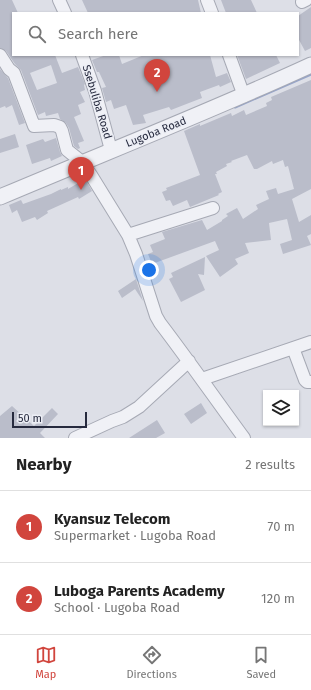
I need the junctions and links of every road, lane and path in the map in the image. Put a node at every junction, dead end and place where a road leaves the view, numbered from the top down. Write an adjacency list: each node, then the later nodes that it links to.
1 (59, 0): 3 (street)
2 (207, 0): 4 (street)
3 (64, 12)
4 (212, 12)
5 (0, 55): 11 (street)
6 (82, 56): 10 (street, Ssebuliba Road)
7 (228, 56): 9 (street)
8 (311, 65): 9 (street, Lugoba Road)
9 (244, 96): 10 (street, Lugoba Road)
10 (111, 150): 11 (street, Lugoba Road)
11 (82, 162): 12 (street, Lugoba Road); 14 (street)
12 (0, 197)
13 (213, 208): 14 (street)
14 (128, 235): 17 (street)
15 (311, 342): 16 (street)
16 (293, 348): 18 (street); 19 (street)
17 (189, 360): 18 (street); 20 (street)
18 (202, 379): 21 (street)
19 (311, 382)
20 (75, 438)
21 (244, 438)

